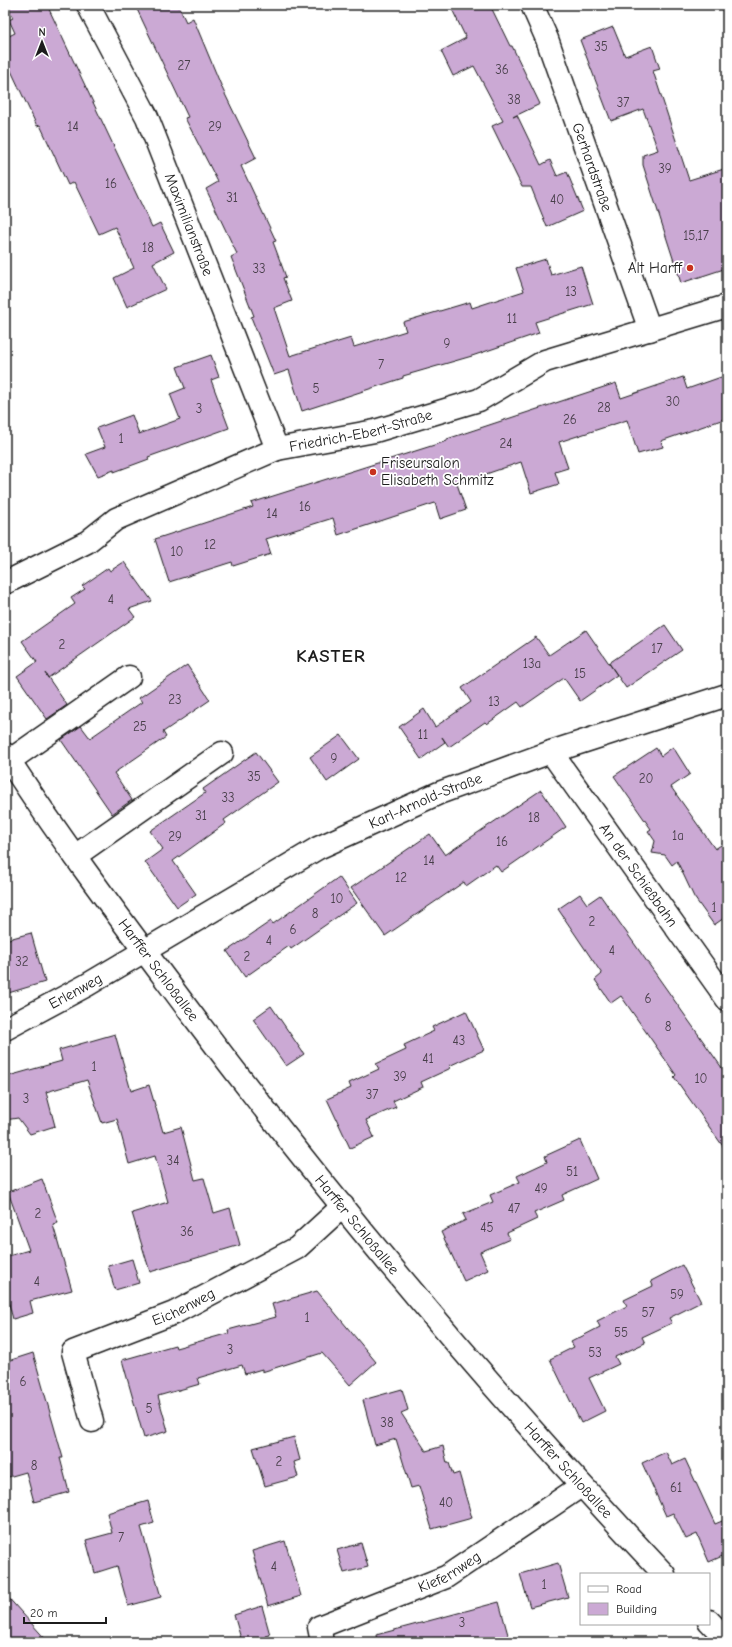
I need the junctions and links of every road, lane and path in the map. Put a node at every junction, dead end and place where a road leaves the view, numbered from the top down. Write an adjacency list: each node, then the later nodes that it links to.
1 (88, 5): 5 (street, Maximilianstraße)
2 (532, 5): 4 (street, Gerhardstraße)
3 (727, 306): 4 (street, Friedrich-Ebert-Straße)
4 (650, 330): 5 (street, Friedrich-Ebert-Straße)
5 (277, 449): 6 (street, Friedrich-Ebert-Straße)
6 (5, 583)
7 (129, 677): 11 (street, Harffer Schloßallee)
8 (727, 695): 9 (street, Karl-Arnold-Straße)
9 (551, 752): 13 (street, Karl-Arnold-Straße); 14 (street, An der Schießbahn)
10 (222, 754): 12 (street)
11 (7, 758): 12 (street, Harffer Schloßallee)
12 (75, 856): 13 (street, Harffer Schloßallee)
13 (144, 950): 15 (street, Erlenweg); 16 (street, Harffer Schloßallee)
14 (727, 999)
15 (5, 1029)
16 (343, 1206): 17 (street, Eichenweg); 18 (street, Harffer Schloßallee)
17 (92, 1421)
18 (582, 1486): 19 (street, Harffer Schloßallee); 22 (street, Kiefernweg)
19 (663, 1573)
20 (710, 1622): 21 (street)
21 (727, 1640)
22 (322, 1642)

